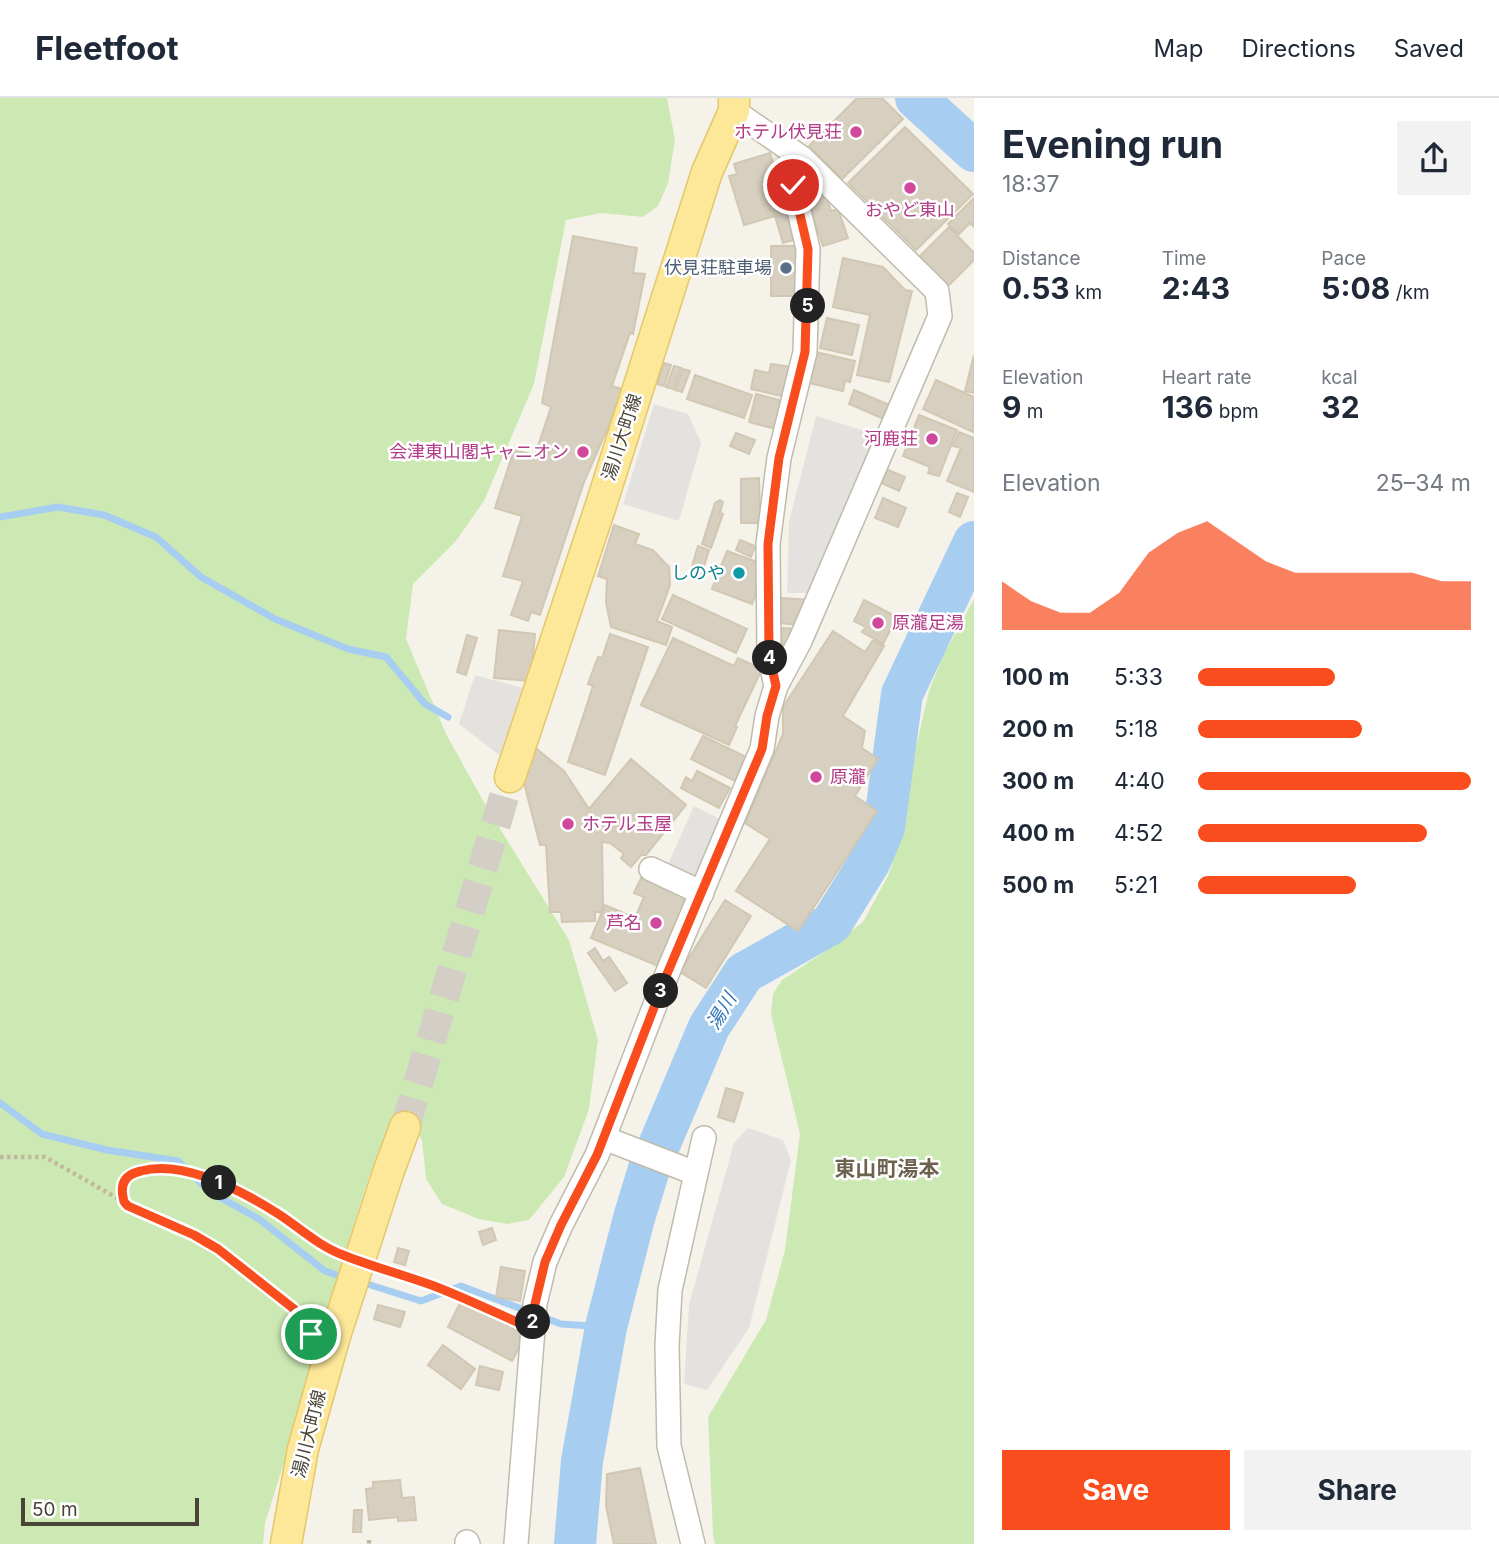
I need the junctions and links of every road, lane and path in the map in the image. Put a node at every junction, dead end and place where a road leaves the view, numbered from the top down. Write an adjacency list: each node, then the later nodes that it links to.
1 (734, 104): 2 (street); 4 (main road, 湯川大町線)
2 (802, 158): 3 (street); 3 (street)
3 (776, 686): 6 (street)
4 (510, 777)
5 (651, 869): 6 (street)
6 (702, 893): 9 (street)
7 (405, 1127): 16 (main road, 湯川大町線, bridge)
8 (704, 1138): 11 (street)
9 (614, 1142): 11 (street); 15 (street)
10 (0, 1157): 12 (path)
11 (695, 1173): 19 (street)
12 (124, 1202): 13 (path); 16 (path)
13 (342, 1255)
14 (376, 1265): 15 (path)
15 (533, 1329): 18 (street)
16 (331, 1348): 17 (main road, 湯川大町線)
17 (286, 1544)
18 (516, 1544)
19 (693, 1544)

